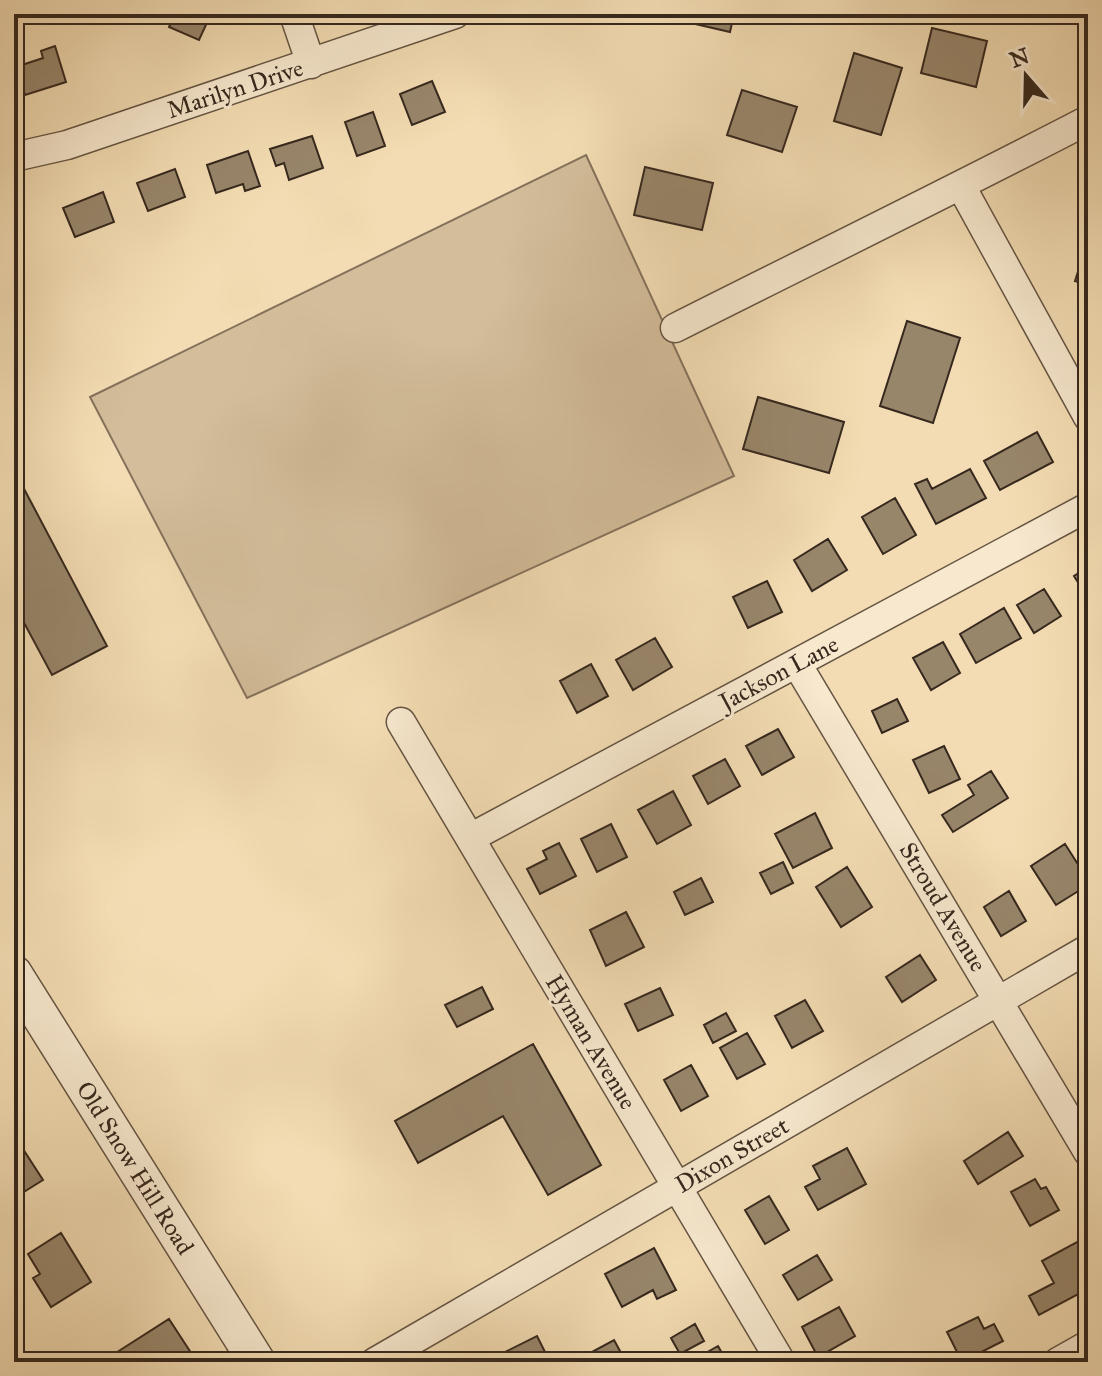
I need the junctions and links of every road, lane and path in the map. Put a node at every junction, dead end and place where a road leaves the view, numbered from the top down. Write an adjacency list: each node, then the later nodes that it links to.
1 (294, 14): 3 (street)
2 (455, 14): 3 (street, Marilyn Drive)
3 (311, 64): 5 (street, Marilyn Drive)
4 (1088, 120): 6 (street)
5 (14, 157)
6 (961, 186): 7 (street); 8 (street)
7 (675, 328)
8 (1088, 417)
9 (1088, 507): 10 (street, Jackson Lane)
10 (797, 664): 12 (street, Jackson Lane); 15 (street, Stroud Avenue)
11 (401, 722): 12 (street, Hyman Avenue)
12 (470, 838): 17 (street, Hyman Avenue)
13 (1088, 949): 15 (street, Dixon Street)
14 (14, 974): 19 (street, Old Snow Hill Road)
15 (999, 1001): 16 (street, Stroud Avenue); 17 (street, Dixon Street)
16 (1088, 1152)
17 (677, 1187): 20 (street, Dixon Street); 21 (street, Hyman Avenue)
18 (1088, 1345): 22 (street)
19 (257, 1362)
20 (375, 1362)
21 (781, 1362)
22 (1058, 1362)

